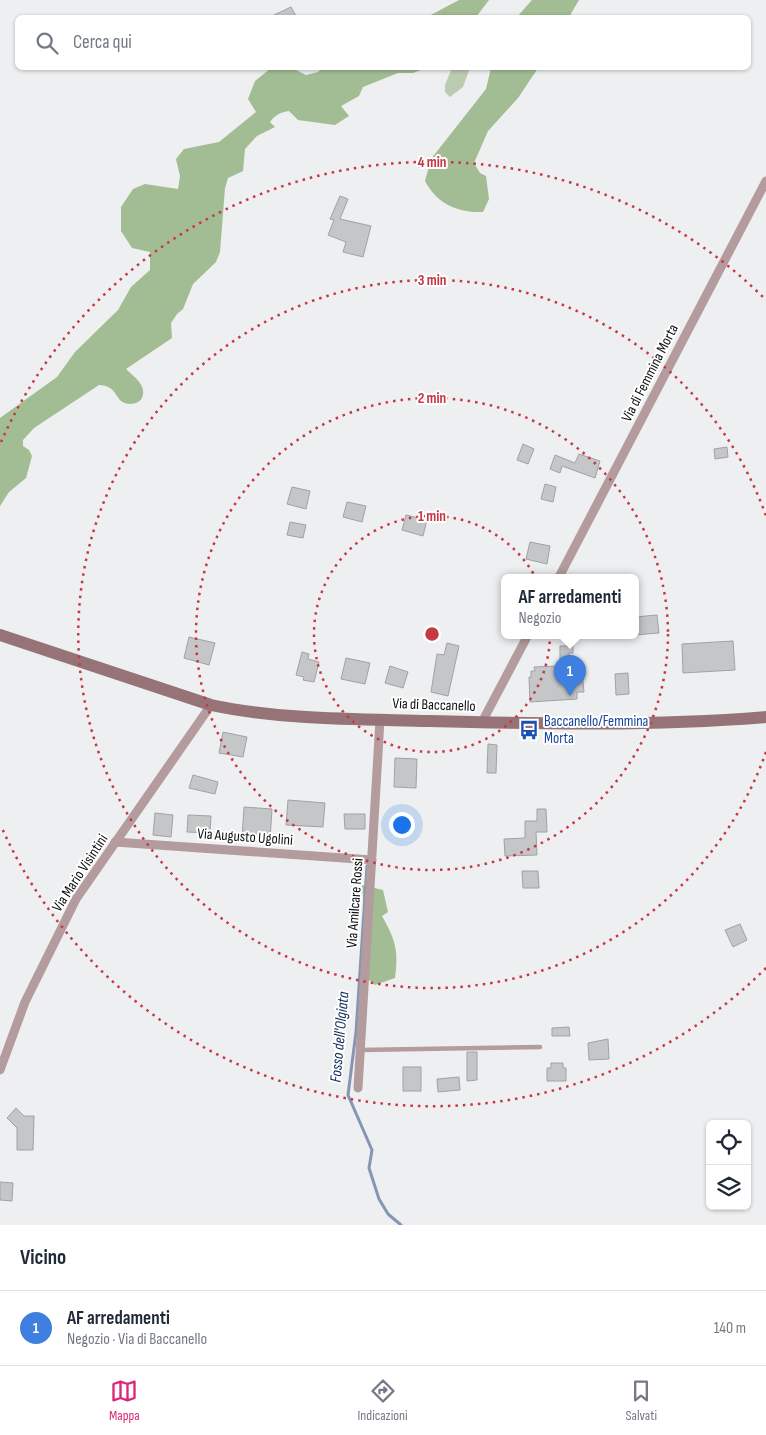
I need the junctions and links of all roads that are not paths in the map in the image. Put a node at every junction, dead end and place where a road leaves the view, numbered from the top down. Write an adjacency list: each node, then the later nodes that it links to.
1 (766, 181): 2 (street, Via di Femmina Morta)
2 (561, 574)
3 (0, 626): 6 (street, Via di Baccanello)
4 (0, 635): 6 (street, Via di Baccanello)
5 (526, 639): 10 (street)
6 (108, 672): 7 (street, Via di Baccanello)
7 (211, 705): 9 (street, Via di Baccanello); 11 (street, Via Mario Visintini)
8 (766, 717): 10 (street, Via di Baccanello)
9 (380, 720): 10 (street, Via di Baccanello); 12 (street, Via Amilcare Rossi)
10 (482, 722)
11 (116, 842): 12 (street, Via Augusto Ugolini); 15 (street, Via Mario Visintini)
12 (372, 860): 14 (street, Via Amilcare Rossi)
13 (540, 1047): 14 (lane)
14 (360, 1050): 16 (street, Via Amilcare Rossi)
15 (0, 1070)
16 (358, 1088)

